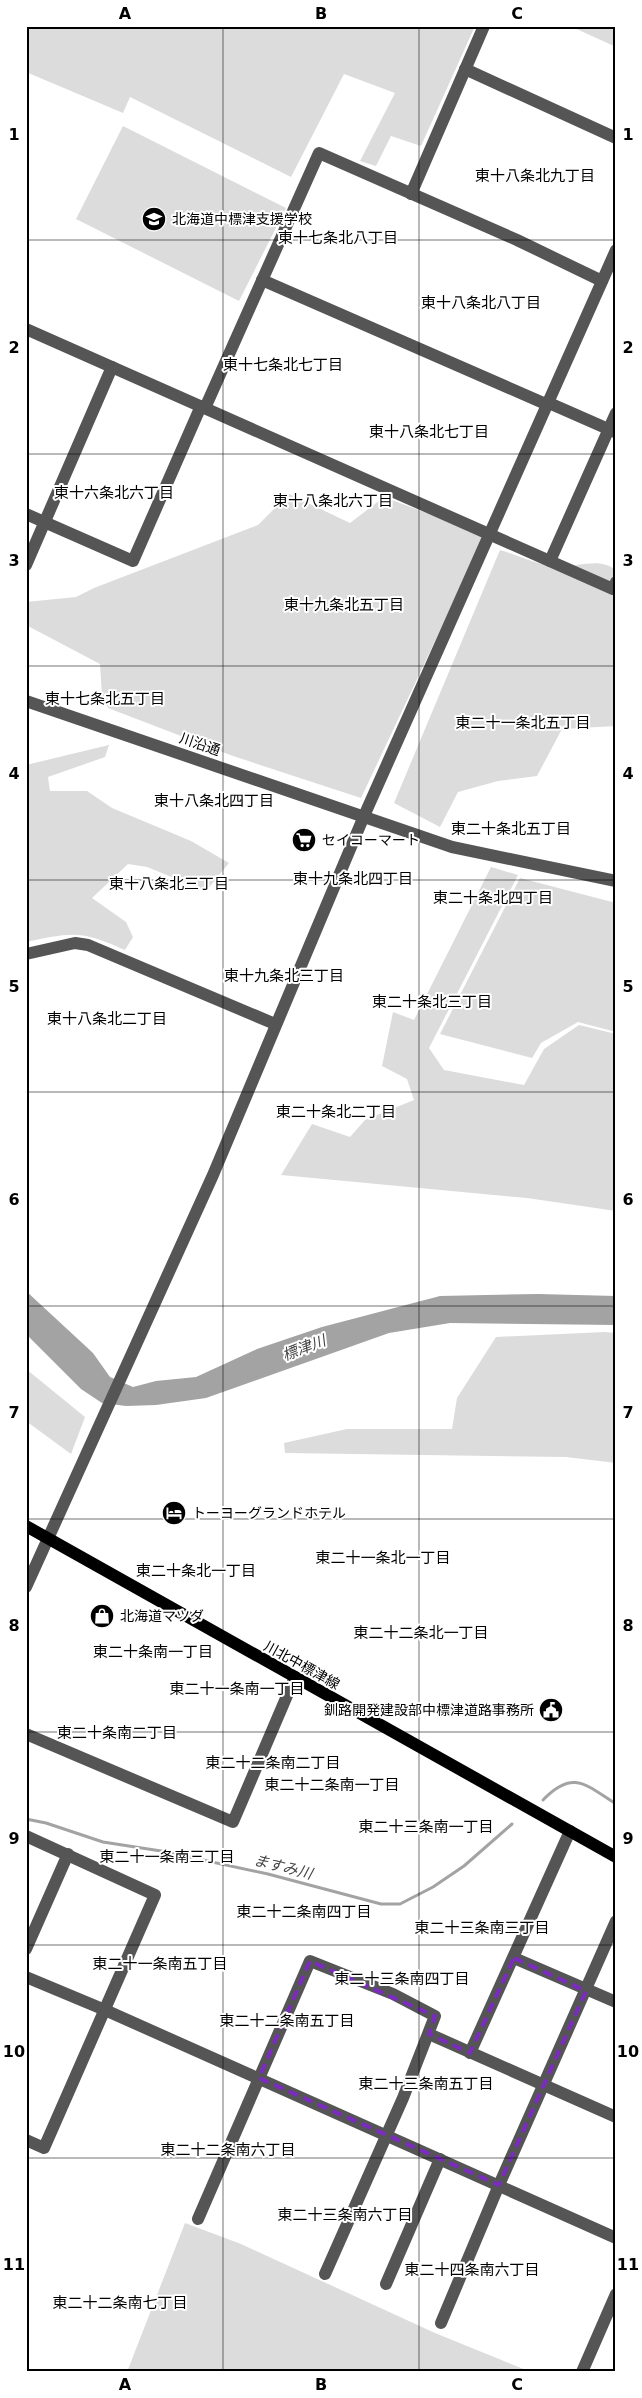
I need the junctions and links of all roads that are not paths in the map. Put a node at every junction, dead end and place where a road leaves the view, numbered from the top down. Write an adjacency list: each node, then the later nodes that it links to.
1 (484, 26): 2 (street)
2 (465, 69): 3 (street); 4 (street)
3 (616, 138)
4 (412, 194): 6 (street); 7 (street)
5 (616, 250): 7 (street)
6 (262, 280): 10 (street); 11 (street)
7 (602, 281): 10 (street)
8 (26, 329): 9 (street)
9 (112, 367): 11 (street); 15 (street)
10 (548, 404): 13 (street); 16 (street)
11 (203, 407): 15 (street); 16 (street)
12 (616, 413): 13 (street)
13 (612, 431): 17 (street)
14 (26, 514): 15 (street)
15 (45, 522): 18 (street)
16 (491, 534): 17 (street); 21 (street)
17 (550, 561): 19 (street)
18 (26, 565)
19 (616, 582)
20 (26, 701): 21 (street, 川沿通)
21 (364, 816): 22 (street, 川沿通); 24 (street)
22 (616, 881)
23 (26, 954): 24 (street)
24 (275, 1024): 26 (street)
25 (26, 1526): 26 (main road, 川北中標津線)
26 (48, 1539): 27 (street); 28 (main road, 川北中標津線)
27 (26, 1587)
28 (295, 1677): 29 (street); 30 (main road, 川北中標津線)
29 (26, 1734)
30 (570, 1831): 33 (main road, 川北中標津線); 36 (street)
31 (26, 1836): 32 (street)
32 (68, 1854): 35 (street); 40 (street)
33 (616, 1857)
34 (616, 1921): 38 (street)
35 (26, 1948)
36 (514, 1958): 38 (street); 42 (street)
37 (26, 1977): 40 (street)
38 (586, 1991): 39 (street); 44 (street)
39 (616, 2002)
40 (105, 2010): 43 (street); 47 (street)
41 (429, 2034): 42 (street); 43 (street); 46 (street)
42 (470, 2053): 44 (street)
43 (259, 2078): 46 (street); 50 (street)
44 (544, 2085): 45 (street); 49 (street)
45 (616, 2117)
46 (385, 2135): 48 (street); 52 (street)
47 (26, 2140)
48 (440, 2159): 49 (street); 53 (street)
49 (499, 2185): 51 (street); 55 (street)
50 (198, 2219)
51 (616, 2238)
52 (325, 2274)
53 (386, 2284)
54 (615, 2297): 56 (street)
55 (442, 2323)
56 (582, 2372)

